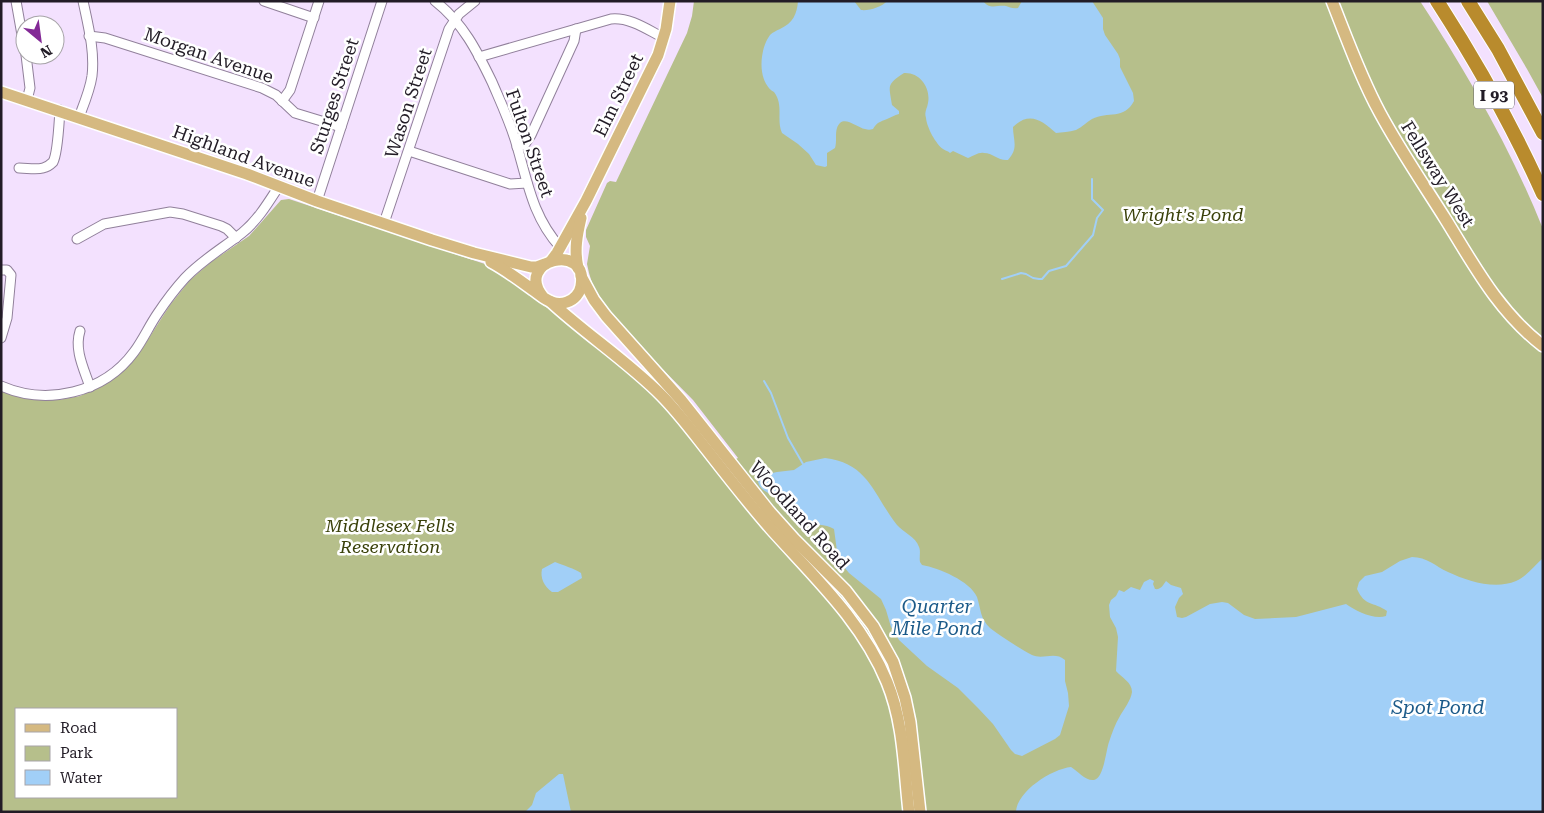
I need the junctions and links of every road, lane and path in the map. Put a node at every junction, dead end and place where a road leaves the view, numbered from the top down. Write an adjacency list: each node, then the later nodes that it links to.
1 (16, 1): 12 (street)
2 (83, 1): 16 (street)
3 (264, 1): 13 (street)
4 (319, 1): 13 (street)
5 (382, 1): 27 (street, Sturges Street)
6 (435, 1): 14 (street, Fulton Street)
7 (475, 1): 14 (street, Wason Street)
8 (670, 1): 18 (main road, Elm Street)
9 (1332, 1): 49 (main road, Fellsway West)
10 (1438, 1): 34 (highway, I 93)
11 (1468, 1): 28 (highway, I 93)
12 (18, 15)
13 (314, 18): 24 (street)
14 (455, 19): 20 (street, Fulton Street); 30 (street, Wason Street)
15 (576, 29): 17 (street); 18 (street); 19 (street)
16 (90, 36): 24 (street, Morgan Avenue); 26 (street)
17 (551, 36): 19 (street); 20 (street)
18 (664, 38): 36 (main road, Elm Street)
19 (569, 54): 29 (street)
20 (479, 56): 29 (street, Fulton Street)
21 (27, 65): 23 (street)
22 (1, 92): 23 (main road, Highland Avenue)
23 (27, 100): 25 (main road, Highland Avenue)
24 (282, 101): 27 (street, Morgan Avenue)
25 (60, 110): 26 (main road, Highland Avenue); 31 (street)
26 (79, 117): 33 (main road, Highland Avenue)
27 (341, 127): 35 (street, Sturges Street)
28 (1543, 133)
29 (517, 146): 32 (street, Fulton Street)
30 (409, 150): 32 (street); 37 (street, Wason Street)
31 (19, 168)
32 (527, 183): 40 (street, Fulton Street)
33 (279, 186): 35 (main road, Highland Avenue); 38 (street)
34 (1543, 194)
35 (317, 201): 37 (main road, Highland Avenue)
36 (586, 201): 40 (main road, Elm Street); 44 (main road, Elm Street)
37 (384, 224): 41 (main road, Highland Avenue)
38 (236, 238): 39 (street); 51 (street)
39 (77, 239)
40 (560, 247): 42 (main road, Elm Street)
41 (474, 253): 42 (main road, Highland Avenue); 45 (main road, Highland Avenue)
42 (548, 263): 44 (main road); 45 (main road)
43 (1, 270): 46 (street)
44 (579, 272): 45 (main road); 52 (main road, Woodland Road)
45 (547, 300): 52 (main road, Woodland Road)
46 (5, 312): 48 (street)
47 (80, 331): 51 (street)
48 (1, 338)
49 (1543, 346)
50 (1, 386): 51 (street)
51 (90, 387)
52 (739, 482): 53 (main road, Woodland Road); 54 (main road, Woodland Road)
53 (909, 812)
54 (920, 812)

